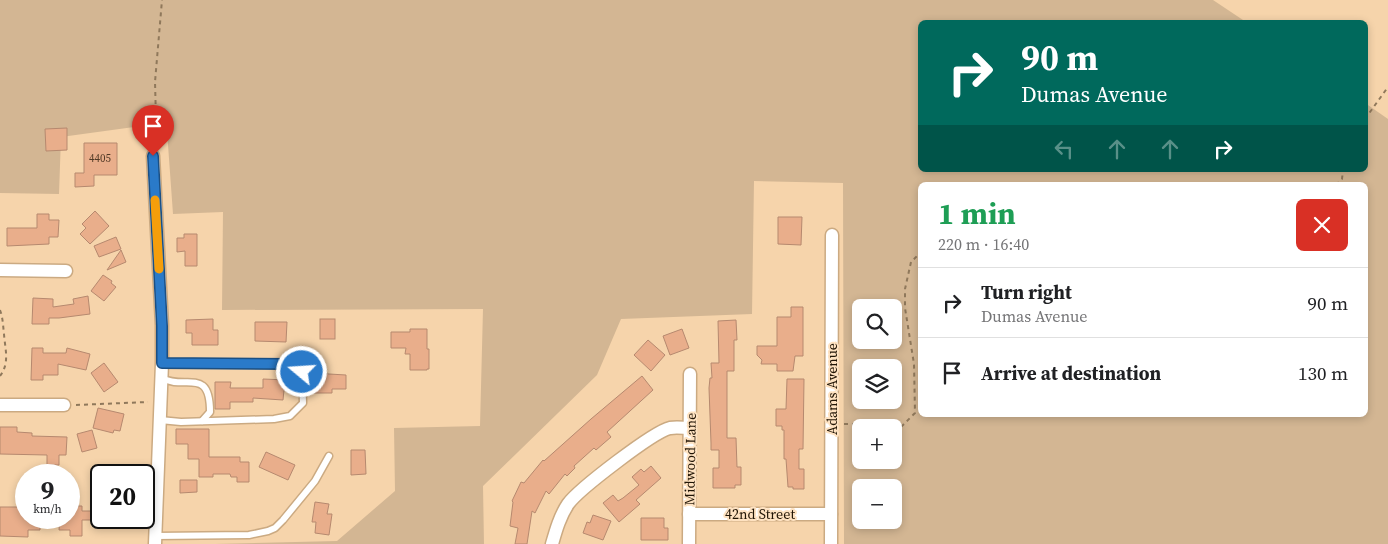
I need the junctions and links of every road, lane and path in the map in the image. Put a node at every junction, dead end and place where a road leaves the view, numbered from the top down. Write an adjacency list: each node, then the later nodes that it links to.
1 (162, 0): 4 (path)
2 (1388, 87): 3 (path)
3 (1368, 115)
4 (153, 156): 10 (street)
5 (832, 235): 19 (street, Adams Avenue)
6 (918, 255): 21 (path)
7 (0, 270): 8 (street)
8 (66, 271)
9 (0, 310): 12 (path)
10 (162, 363): 13 (street); 18 (lane)
11 (690, 374): 22 (street, Midwood Lane)
12 (0, 376)
13 (162, 378): 14 (street); 18 (lane)
14 (161, 402): 16 (path); 17 (street)
15 (0, 405): 16 (street)
16 (64, 405)
17 (160, 420): 18 (lane); 26 (street)
18 (202, 421)
19 (832, 424): 20 (path); 25 (street, Adams Avenue)
20 (852, 424)
21 (902, 425)
22 (690, 428): 24 (street, Midwood Lane); 27 (street)
23 (329, 456): 26 (lane)
24 (689, 514): 25 (street, 42nd Street); 28 (street, Midwood Lane)
25 (832, 514): 29 (street, Adams Avenue)
26 (155, 540)
27 (552, 544)
28 (689, 544)
29 (832, 544)

